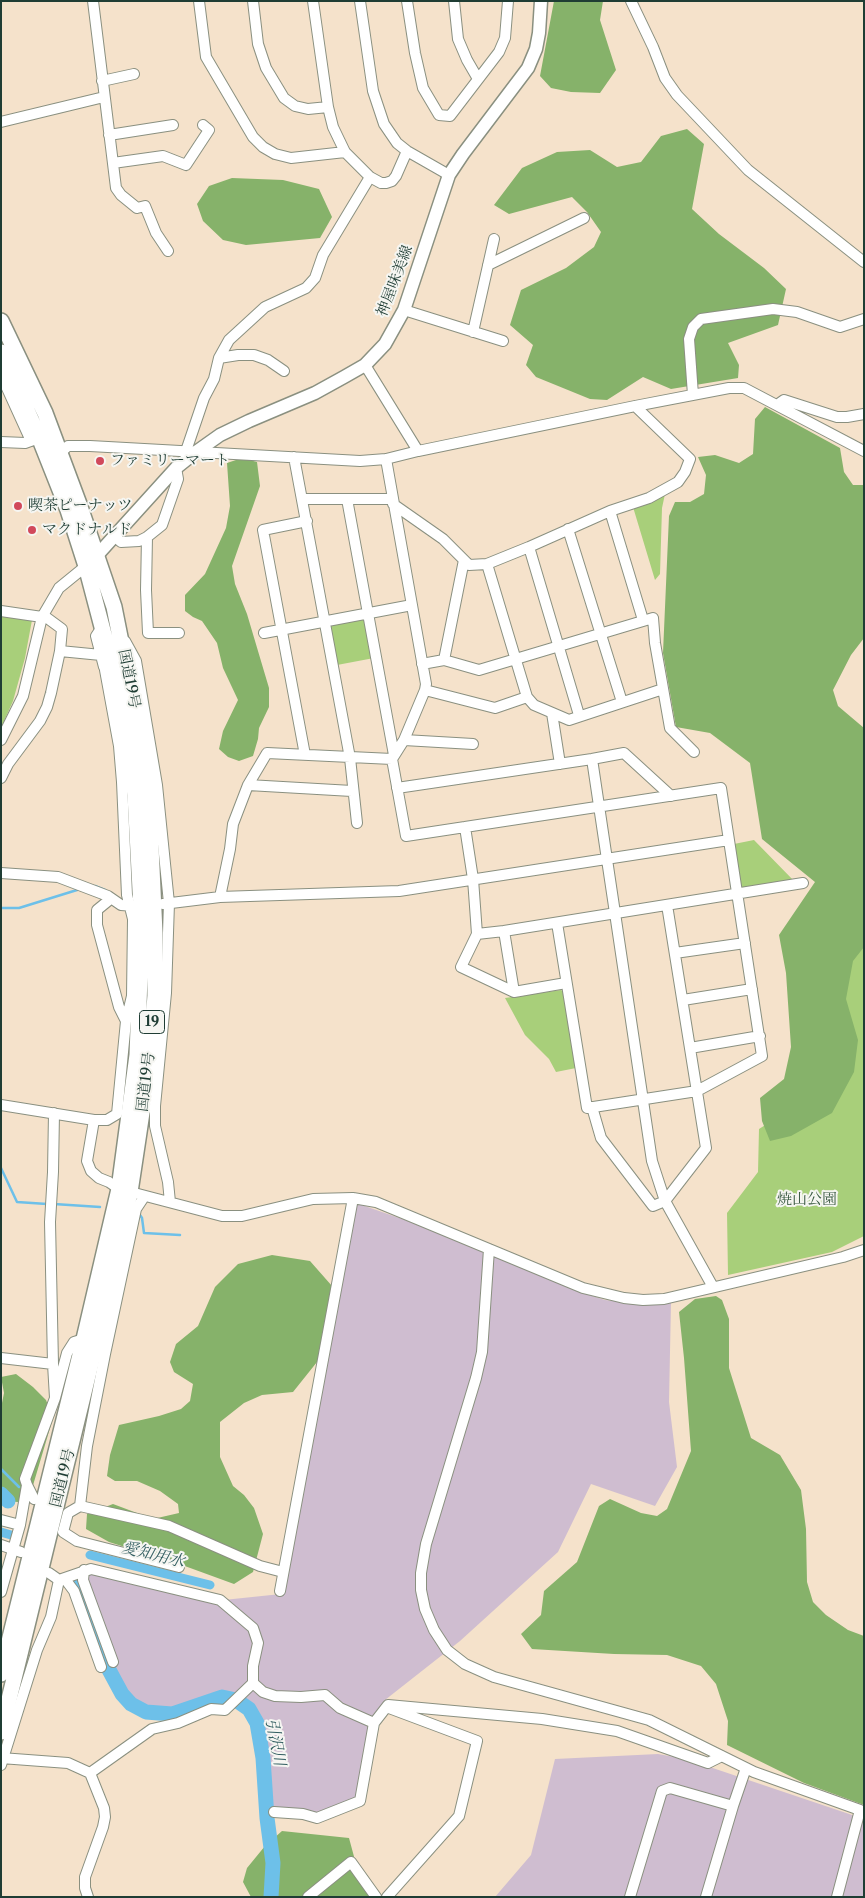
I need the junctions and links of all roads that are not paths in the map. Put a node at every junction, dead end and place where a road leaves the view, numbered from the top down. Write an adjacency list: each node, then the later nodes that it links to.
1 (93, 1): 13 (street)
2 (198, 1): 21 (street)
3 (253, 1): 15 (street)
4 (314, 1): 15 (street)
5 (360, 1): 20 (street)
6 (407, 1): 12 (street)
7 (454, 1): 12 (street)
8 (508, 1): 12 (street)
9 (541, 1): 23 (main road, 神屋味美線)
10 (630, 1): 28 (street)
11 (134, 74): 13 (street)
12 (478, 79)
13 (102, 81): 14 (street)
14 (104, 97): 16 (street); 19 (street)
15 (328, 107): 21 (street)
16 (1, 122)
17 (173, 125): 19 (street)
18 (203, 125): 22 (street)
19 (109, 135): 22 (street)
20 (407, 151): 23 (street); 24 (street)
21 (344, 152): 24 (street)
22 (113, 163): 27 (street)
23 (449, 175): 30 (main road, 神屋味美線)
24 (370, 177): 36 (street)
25 (584, 218): 29 (street)
26 (494, 239): 29 (street)
27 (168, 251)
28 (864, 262)
29 (488, 265): 33 (street)
30 (404, 310): 33 (street); 37 (main road, 神屋味美線)
31 (864, 319): 40 (street)
32 (1, 321): 46 (highway, 国道19号 / 19)
33 (472, 332): 34 (street)
34 (503, 342)
35 (1, 352): 44 (highway, 国道19号 / 19)
36 (219, 358): 38 (street); 47 (street)
37 (365, 365): 47 (main road, 神屋味美線); 48 (street)
38 (284, 371)
39 (1, 375): 44 (street)
40 (693, 395): 41 (street); 42 (street)
41 (777, 405): 43 (street); 49 (street)
42 (635, 406): 48 (street); 56 (street)
43 (864, 414)
44 (35, 439): 45 (street); 63 (highway, 国道19号 / 19)
45 (1, 442)
46 (64, 450): 47 (street); 63 (highway, 国道19号 / 19)
47 (191, 451): 50 (street); 52 (main road, 神屋味美線)
48 (418, 451): 51 (street)
49 (864, 451)
50 (294, 457): 51 (street); 53 (street)
51 (386, 459): 55 (street)
52 (176, 468): 59 (main road, 神屋味美線); 60 (street)
53 (302, 499): 54 (street); 57 (street)
54 (347, 499): 55 (street); 67 (street)
55 (393, 502): 62 (street); 65 (street)
56 (610, 511): 58 (street); 69 (street)
57 (307, 521): 70 (street); 71 (street)
58 (568, 529): 61 (street); 75 (street)
59 (114, 536): 60 (street); 63 (main road, 神屋味美線)
60 (147, 537): 73 (street)
61 (529, 547): 64 (street); 76 (street)
62 (464, 560): 64 (street); 80 (street)
63 (91, 561): 68 (street); 72 (highway, 国道19号 / 19); 78 (highway, 国道19号 / 19)
64 (487, 564): 79 (street)
65 (412, 606): 67 (street); 81 (street)
66 (1, 612): 68 (street)
67 (368, 614): 70 (street); 93 (street)
68 (43, 616): 77 (street); 88 (street)
69 (643, 620): 75 (street); 82 (street)
70 (325, 622): 71 (street); 94 (street)
71 (282, 630): 74 (street); 92 (street)
72 (119, 631): 114 (street); 136 (highway, 国道19号 / 19)
73 (179, 633)
74 (264, 633)
75 (601, 634): 76 (street); 85 (street)
76 (559, 646): 79 (street); 87 (street)
77 (60, 651): 78 (street); 98 (street)
78 (105, 654): 97 (street); 97 (highway, 国道19号 / 19)
79 (516, 659): 80 (street); 84 (street)
80 (444, 660): 81 (street)
81 (422, 664): 83 (street)
82 (663, 689): 85 (street); 91 (street)
83 (425, 690): 84 (street); 89 (street)
84 (528, 697): 86 (street)
85 (622, 702): 87 (street)
86 (552, 713): 87 (street); 96 (street)
87 (579, 715)
88 (1, 740)
89 (404, 740): 90 (street); 93 (street)
90 (473, 744)
91 (694, 752)
92 (305, 756): 94 (street); 99 (street)
93 (393, 757): 94 (street); 100 (street)
94 (350, 758): 101 (street)
95 (592, 759): 96 (street); 102 (street); 103 (street)
96 (560, 764): 100 (street)
97 (127, 776): 116 (street); 136 (highway, 国道19号 / 19)
98 (1, 778)
99 (248, 785): 101 (street); 113 (street)
100 (397, 788): 105 (street)
101 (352, 790): 104 (street)
102 (671, 796): 103 (street); 106 (street)
103 (599, 807): 105 (street); 107 (street)
104 (357, 823)
105 (465, 827): 109 (street)
106 (729, 840): 107 (street); 111 (street)
107 (607, 859): 109 (street); 117 (street)
108 (1, 873): 112 (street)
109 (473, 879): 113 (street); 120 (street)
110 (803, 883): 111 (street)
111 (738, 894): 115 (street); 121 (street)
112 (108, 896): 116 (street); 127 (street)
113 (220, 897): 114 (street)
114 (166, 904): 139 (street)
115 (667, 905): 117 (street); 122 (street)
116 (133, 906): 127 (street)
117 (614, 913): 118 (street); 131 (street)
118 (557, 923): 119 (street); 123 (street)
119 (504, 932): 120 (street); 125 (street)
120 (477, 934): 125 (street)
121 (744, 943): 122 (street); 124 (street)
122 (675, 953): 126 (street)
123 (566, 983): 125 (street); 133 (street)
124 (752, 989): 126 (street); 128 (street)
125 (514, 992)
126 (683, 1000): 129 (street)
127 (126, 1021): 135 (street)
128 (760, 1036): 129 (street); 130 (street)
129 (690, 1048): 130 (street)
130 (697, 1091): 131 (street); 138 (street)
131 (642, 1099): 133 (street); 138 (street)
132 (1, 1105): 134 (street)
133 (592, 1107): 138 (street)
134 (54, 1113): 135 (street); 145 (street)
135 (94, 1120): 136 (street)
136 (131, 1193): 139 (street); 143 (highway, 国道19号 / 19); 146 (highway, 国道19号 / 19)
137 (353, 1198): 139 (street); 140 (street); 157 (street)
138 (665, 1201): 142 (street)
139 (170, 1202)
140 (489, 1249): 142 (street); 169 (street)
141 (864, 1250): 142 (street)
142 (713, 1287)
143 (84, 1339): 147 (street); 164 (highway, 国道19号 / 19)
144 (1, 1358): 145 (street)
145 (53, 1364): 147 (street)
146 (95, 1376): 150 (street); 168 (highway, 国道19号 / 19)
147 (55, 1398): 148 (street)
148 (27, 1485): 149 (street); 152 (street)
149 (34, 1499)
150 (80, 1506): 155 (street); 157 (street)
151 (1, 1520): 152 (street)
152 (20, 1525): 154 (street)
153 (1, 1545): 154 (street)
154 (17, 1550): 161 (street)
155 (179, 1567)
156 (84, 1570): 159 (street); 162 (street); 165 (street)
157 (283, 1572): 160 (street)
158 (49, 1573): 159 (street)
159 (62, 1580): 163 (street); 170 (street)
160 (280, 1591)
161 (1, 1592)
162 (113, 1662)
163 (102, 1667)
164 (1, 1674)
165 (253, 1683): 167 (street); 172 (street)
166 (386, 1707): 167 (street); 169 (street); 179 (street)
167 (374, 1723): 175 (street)
168 (1, 1732)
169 (722, 1756): 171 (street)
170 (2, 1760): 172 (street)
171 (746, 1768): 173 (street); 174 (street)
172 (90, 1773): 176 (street)
173 (733, 1806): 180 (street); 181 (street)
174 (862, 1811): 182 (street)
175 (274, 1812)
176 (88, 1897)
177 (308, 1897): 178 (street)
178 (376, 1897)
179 (388, 1897)
180 (630, 1897)
181 (706, 1897)
182 (837, 1897)

